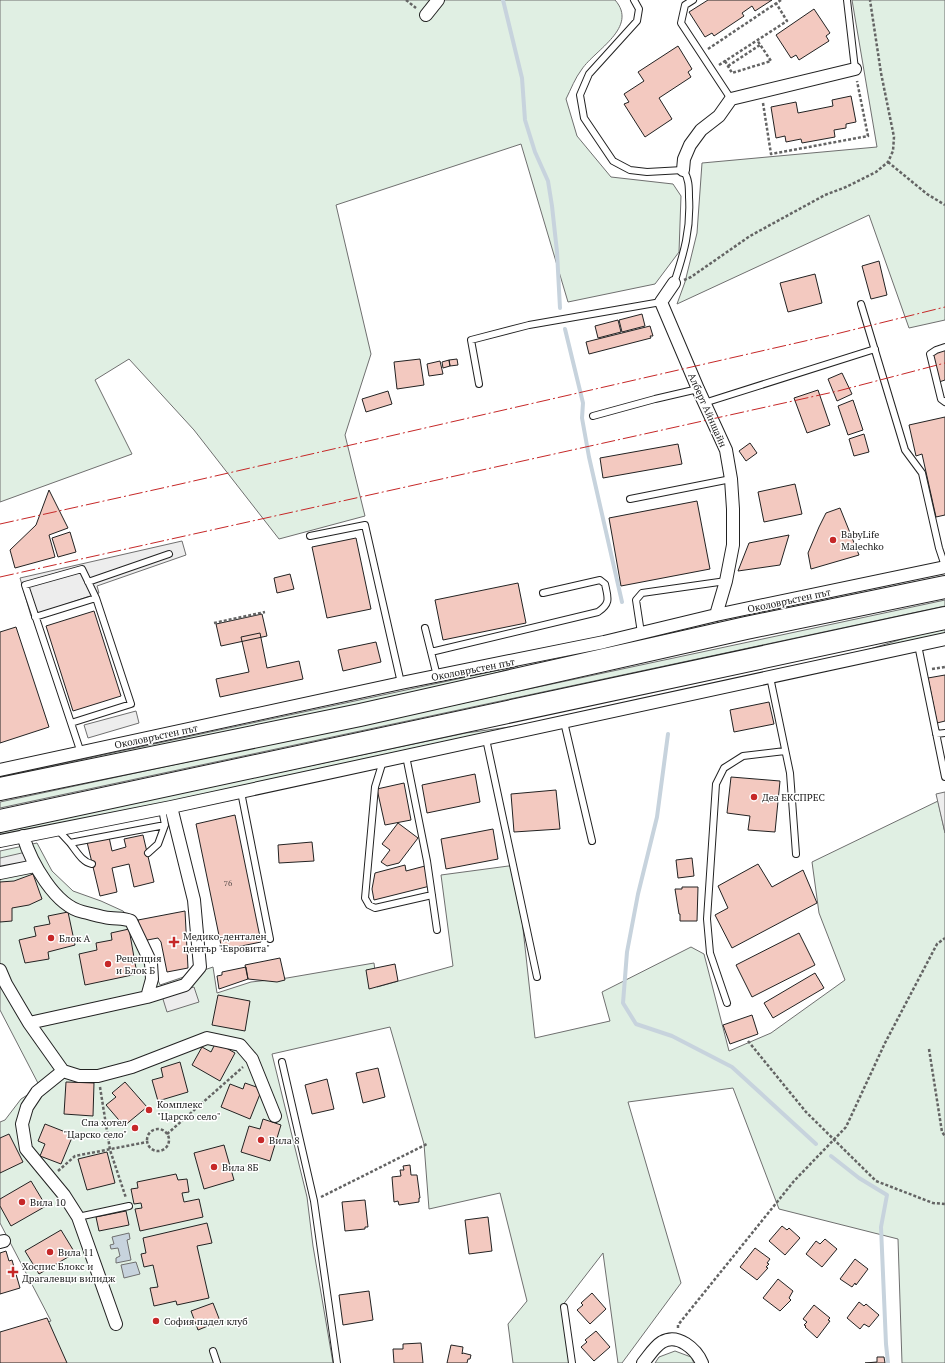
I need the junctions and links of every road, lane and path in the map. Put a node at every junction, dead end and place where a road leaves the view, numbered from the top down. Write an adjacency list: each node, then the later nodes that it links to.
1 (438, 0): 8 (street)
2 (634, 0): 19 (lane)
3 (693, 0): 11 (lane)
4 (781, 0): 7 (path)
5 (847, 0): 15 (lane)
6 (870, 0): 18 (path)
7 (776, 3): 9 (path); 11 (path)
8 (426, 15)
9 (757, 40): 10 (path); 12 (path)
10 (760, 45): 13 (path); 13 (path)
11 (701, 53): 14 (lane)
12 (724, 61): 13 (path); 14 (path)
13 (728, 66)
14 (711, 69): 16 (lane)
15 (855, 69): 16 (street); 17 (path)
16 (731, 98): 19 (street)
17 (763, 102)
18 (888, 162): 20 (path); 21 (path)
19 (683, 170): 21 (lane)
20 (945, 205)
21 (674, 283): 22 (street)
22 (661, 302): 26 (lane); 27 (street, Алберт Айнщайн)
23 (861, 304): 25 (lane)
24 (945, 347): 28 (lane)
25 (874, 349): 29 (lane); 34 (lane)
26 (479, 384)
27 (698, 389): 29 (street, Алберт Айнщайн); 30 (lane)
28 (945, 402)
29 (704, 403): 31 (street, Алберт Айнщайн)
30 (593, 416)
31 (731, 479): 32 (lane); 37 (street, Алберт Айнщайн)
32 (630, 499)
33 (310, 536): 56 (lane)
34 (942, 547): 36 (lane)
35 (169, 554): 38 (lane)
36 (945, 567): 43 (street, Околовръстен път)
37 (726, 581): 43 (street, Алберт Айнщайн); 48 (lane)
38 (88, 582): 41 (lane); 44 (lane)
39 (945, 587): 68 (highway, Околовръстен път)
40 (543, 593): 51 (lane)
41 (96, 598): 44 (lane); 58 (lane)
42 (265, 612): 46 (path)
43 (716, 615): 48 (street, Околовръстен път)
44 (35, 617): 58 (lane)
45 (945, 618): 71 (highway)
46 (214, 623)
47 (425, 628): 51 (lane)
48 (641, 633): 54 (street, Околовръстен път)
49 (945, 639): 50 (street)
50 (918, 645): 53 (lane); 55 (street)
51 (431, 652): 54 (lane)
52 (945, 667): 53 (path)
53 (923, 671): 60 (lane)
54 (437, 676): 56 (street, Околовръстен път)
55 (770, 677): 57 (street); 62 (lane)
56 (402, 683): 63 (street, Околовръстен път)
57 (564, 722): 61 (street); 76 (lane)
58 (71, 723): 63 (lane)
59 (945, 733): 60 (lane)
60 (936, 734): 67 (lane)
61 (486, 739): 64 (street); 88 (lane)
62 (785, 751): 79 (lane); 90 (lane)
63 (81, 753): 66 (street, Околовръстен път)
64 (406, 756): 65 (street); 83 (lane)
65 (383, 761): 69 (street); 83 (lane)
66 (0, 770)
67 (945, 777)
68 (0, 789)
69 (240, 792): 70 (street); 86 (lane)
70 (167, 808): 72 (lane); 73 (street); 89 (street)
71 (0, 821)
72 (165, 825): 77 (lane); 78 (lane)
73 (58, 830): 74 (street); 77 (lane)
74 (23, 836): 75 (street); 81 (street)
75 (0, 841)
76 (592, 841)
77 (70, 843): 80 (lane)
78 (148, 853)
79 (796, 854)
80 (92, 864)
81 (35, 866): 82 (street); 89 (street)
82 (0, 873)
83 (432, 895): 84 (lane)
84 (436, 930)
85 (945, 938): 101 (path)
86 (270, 939)
87 (0, 970): 91 (street)
88 (537, 977)
89 (147, 996): 91 (street)
90 (727, 1003)
91 (29, 1023): 96 (street)
92 (748, 1041): 101 (path)
93 (929, 1049): 100 (path)
94 (252, 1059): 97 (street); 98 (street); 99 (path)
95 (282, 1062): 106 (lane)
96 (62, 1071): 97 (street); 105 (street)
97 (98, 1076): 104 (path)
98 (275, 1116)
99 (167, 1134): 102 (path); 102 (path)
100 (945, 1136)
101 (834, 1139): 107 (path); 112 (path)
102 (147, 1142): 104 (path)
103 (427, 1144): 106 (path)
104 (110, 1150): 105 (path); 108 (path)
105 (50, 1177): 109 (street)
106 (314, 1201): 115 (lane)
107 (945, 1204)
108 (129, 1206): 109 (lane)
109 (78, 1217): 111 (street)
110 (564, 1307): 116 (lane)
111 (116, 1324)
112 (677, 1339): 117 (street); 118 (street)
113 (213, 1351): 114 (lane)
114 (217, 1363)
115 (337, 1363)
116 (572, 1363)
117 (643, 1363)
118 (702, 1363)

